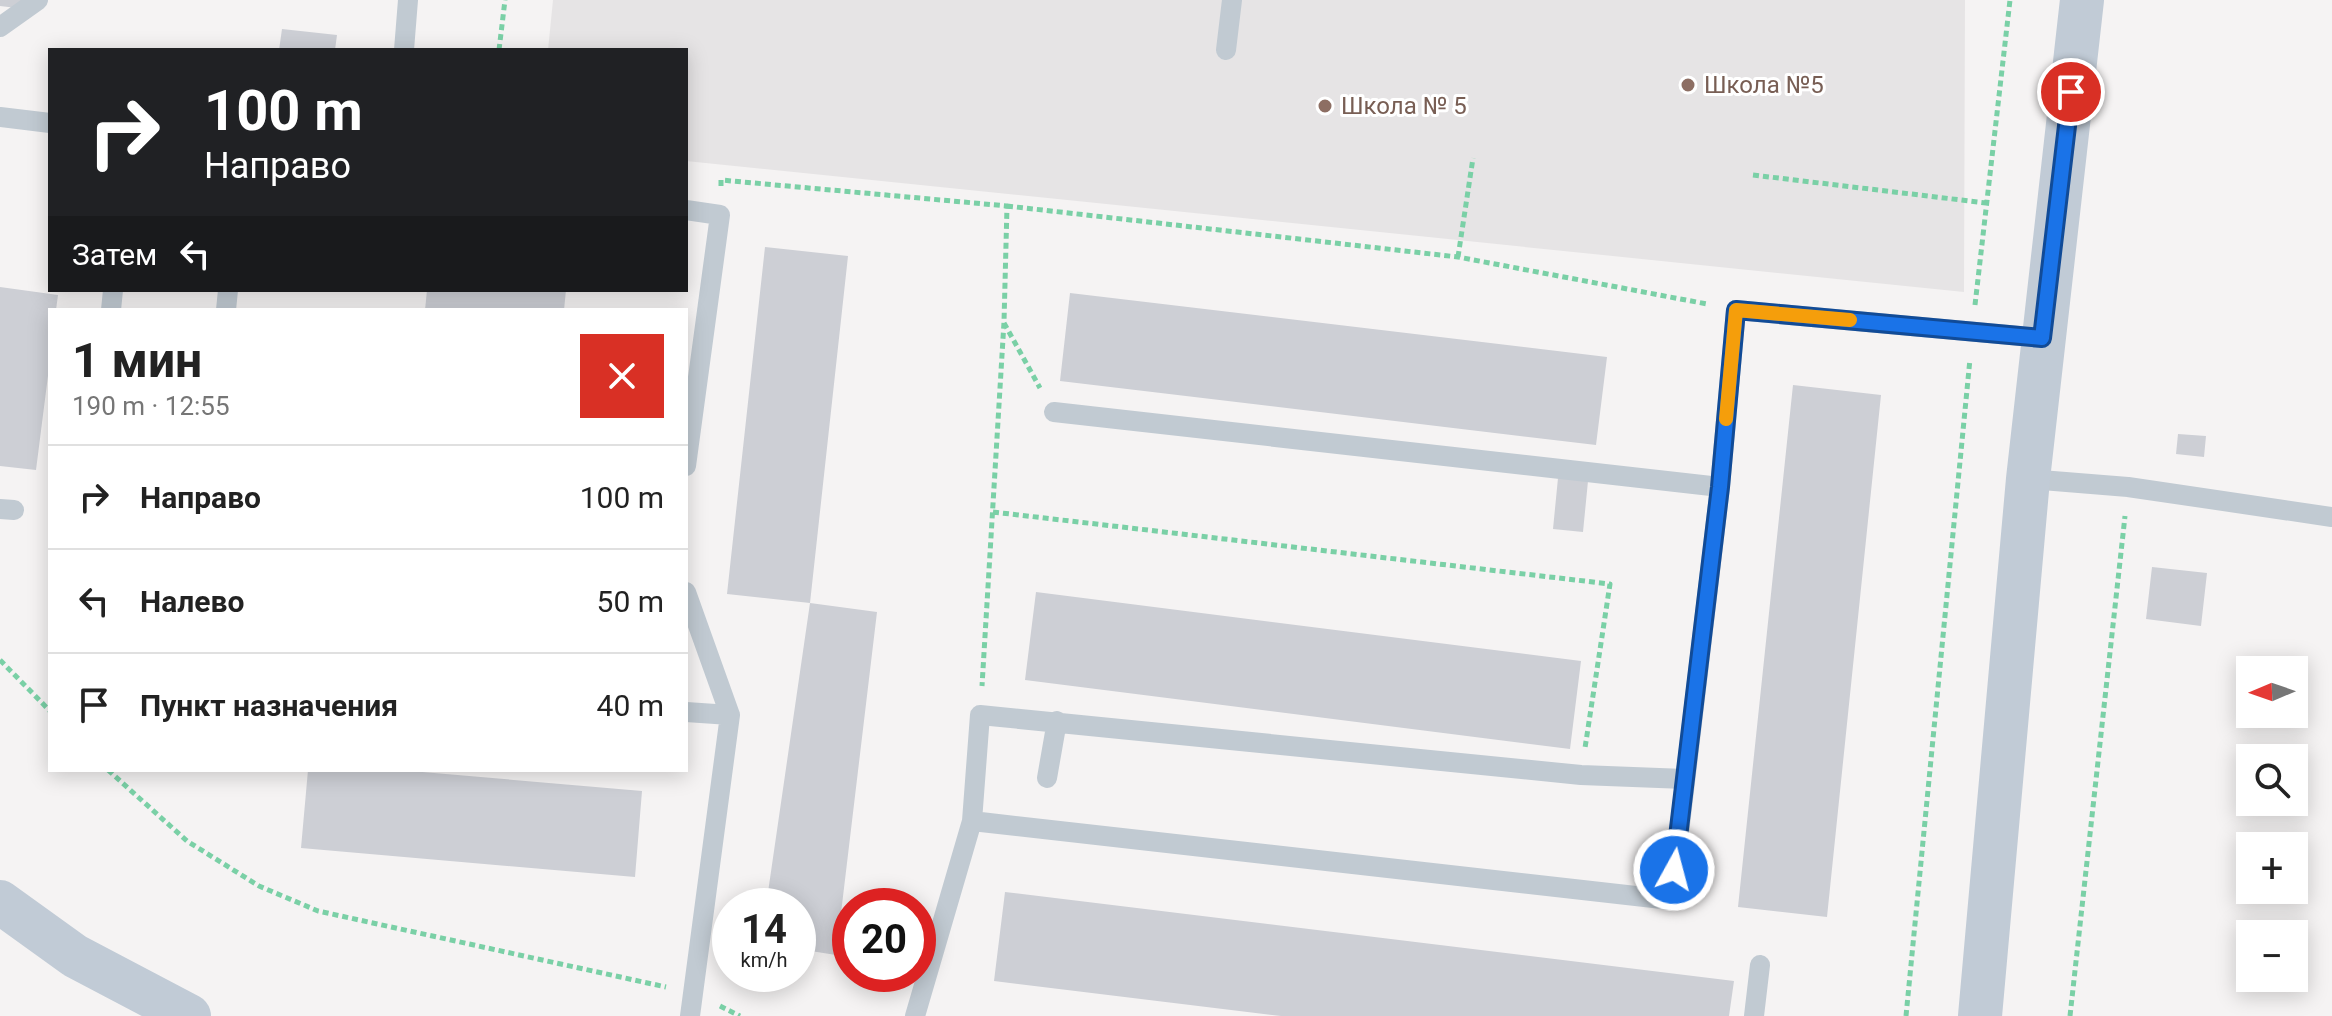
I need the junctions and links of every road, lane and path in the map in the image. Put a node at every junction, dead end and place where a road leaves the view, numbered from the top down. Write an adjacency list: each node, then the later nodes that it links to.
1 (38, 0): 7 (lane)
2 (408, 0): 8 (lane)
3 (505, 0): 9 (path)
4 (1232, 0): 10 (lane)
5 (2010, 0): 15 (path)
6 (2082, 0): 23 (street)
7 (0, 27)
8 (404, 48)
9 (499, 48)
10 (1226, 50)
11 (0, 117): 12 (lane)
12 (48, 123)
13 (1473, 158): 19 (path)
14 (1753, 175): 15 (path)
15 (1986, 203): 22 (path)
16 (1007, 206): 18 (path); 19 (path); 21 (path)
17 (688, 210): 18 (lane)
18 (720, 215): 25 (lane)
19 (1458, 257): 20 (path)
20 (1736, 310): 22 (lane); 27 (lane)
21 (1004, 322): 24 (path); 29 (path)
22 (1973, 331): 23 (lane); 51 (path)
23 (2042, 338): 26 (street)
24 (1054, 412): 27 (lane)
25 (688, 451)
26 (2028, 479): 28 (lane); 52 (street)
27 (1720, 487): 41 (lane)
28 (2128, 487): 30 (lane); 53 (path)
29 (993, 512): 36 (path); 39 (path)
30 (2332, 517)
31 (688, 598): 35 (lane)
32 (0, 660): 33 (path)
33 (48, 709)
34 (688, 712): 35 (lane)
35 (730, 715): 45 (lane)
36 (980, 715): 37 (lane); 42 (lane)
37 (1057, 721): 39 (lane); 40 (lane)
38 (110, 772): 45 (path)
39 (1581, 775): 41 (lane)
40 (1047, 778)
41 (1685, 779): 42 (lane)
42 (972, 821): 49 (lane)
43 (0, 902): 46 (street)
44 (1760, 965): 50 (lane)
45 (693, 993): 47 (lane); 48 (path)
46 (189, 1016)
47 (690, 1016)
48 (740, 1016)
49 (915, 1016)
50 (1754, 1016)
51 (1906, 1016)
52 (1980, 1016)
53 (2070, 1016)

